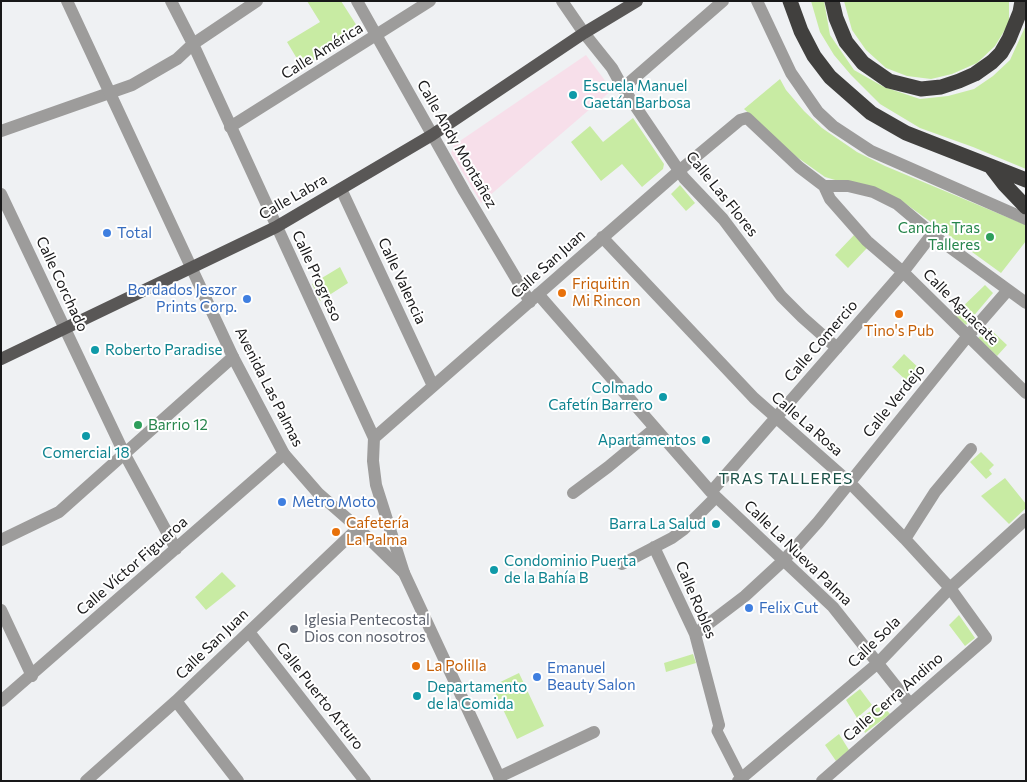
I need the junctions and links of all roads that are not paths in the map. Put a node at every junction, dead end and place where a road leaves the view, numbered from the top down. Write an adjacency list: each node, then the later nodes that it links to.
1 (67, 1): 18 (street, Avenida Las Palmas)
2 (171, 1): 16 (street, Calle Progreso)
3 (257, 1): 16 (street)
4 (358, 1): 15 (street, Calle Andy Montañez)
5 (430, 1): 15 (street, Calle América)
6 (562, 1): 14 (street, Calle Las Flores)
7 (624, 1): 14 (main road, Calle Labra)
8 (636, 1): 14 (main road, Calle Labra)
9 (723, 1): 17 (street)
10 (757, 1): 30 (street)
11 (790, 1): 23 (highway)
12 (832, 1): 13 (highway)
13 (1022, 1)
14 (584, 33): 17 (street, Calle Las Flores); 22 (main road, Calle Labra)
15 (376, 36): 20 (street, Calle América); 22 (street, Calle Andy Montañez)
16 (193, 44): 18 (street); 20 (street, Calle Progreso)
17 (623, 88): 24 (street, Calle Las Flores)
18 (111, 94): 21 (street); 34 (street, Avenida Las Palmas)
19 (747, 118): 24 (street, Calle San Juan); 26 (street, Calle Aguacate)
20 (230, 127): 31 (street, Calle Progreso)
21 (1, 130)
22 (432, 136): 27 (main road, Calle Labra); 37 (street, Calle Andy Montañez)
23 (990, 166): 25 (highway); 29 (highway)
24 (680, 170): 33 (street, Calle San Juan); 41 (street, Calle Las Flores)
25 (1026, 180)
26 (824, 186): 32 (street); 35 (street, Calle Aguacate)
27 (341, 189): 31 (main road, Calle Labra); 45 (street, Calle Valencia)
28 (1, 194): 39 (street, Calle Corchado)
29 (1026, 207)
30 (1026, 219)
31 (276, 227): 34 (main road, Calle Labra); 48 (street, Calle Progreso)
32 (933, 233): 35 (street, Calle Comercio); 36 (street)
33 (602, 237): 37 (street, Calle San Juan); 46 (street, Calle La Rosa)
34 (193, 268): 39 (main road, Calle Labra); 42 (street, Avenida Las Palmas)
35 (903, 272): 40 (street, Calle Aguacate); 41 (street, Calle Comercio)
36 (1008, 290): 38 (street); 40 (street, Calle Verdejo)
37 (534, 298): 45 (street, Calle San Juan); 47 (street, Calle La Nueva Palma)
38 (1026, 303)
39 (65, 329): 43 (main road, Calle Labra); 50 (street, Calle Corchado)
40 (967, 337): 44 (street, Calle Aguacate); 52 (street, Calle Verdejo)
41 (837, 348): 46 (street, Calle Comercio)
42 (233, 357): 50 (street); 51 (street, Avenida Las Palmas)
43 (1, 359)
44 (1023, 385)
45 (434, 386): 48 (street, Calle San Juan)
46 (775, 419): 52 (street, Calle La Rosa); 54 (street, Calle Comercio)
47 (655, 428): 53 (street); 54 (street, Calle La Nueva Palma)
48 (374, 438): 63 (street, Calle Progreso)
49 (971, 449): 57 (street)
50 (124, 454): 58 (street); 60 (street, Calle Corchado)
51 (284, 454): 56 (street, Avenida Las Palmas); 60 (street, Calle Víctor Figueroa)
52 (849, 482): 57 (street, Calle La Rosa); 61 (street, Calle Verdejo)
53 (573, 493)
54 (714, 495): 59 (street, Calle Comercio); 61 (street, Calle La Nueva Palma)
55 (1026, 519): 64 (street, Calle Sola)
56 (358, 528): 63 (street, Avenida Las Palmas); 66 (street, Calle San Juan)
57 (904, 539): 64 (street, Calle La Rosa)
58 (1, 540)
59 (654, 547): 62 (street, Calle Comercio); 67 (street, Calle Robles)
60 (176, 548): 70 (street, Calle Víctor Figueroa)
61 (784, 560): 67 (street, Calle Verdejo); 69 (street, Calle La Nueva Palma)
62 (622, 564)
63 (404, 573): 76 (street, Avenida Las Palmas)
64 (950, 588): 68 (street, Calle La Rosa); 69 (street, Calle Sola)
65 (1, 610): 70 (street)
66 (249, 632): 72 (street, Calle San Juan); 80 (street, Calle Puerto Arturo)
67 (695, 634): 74 (street, Calle Robles)
68 (986, 638): 73 (street, Calle Cerra Andino)
69 (878, 663): 73 (street, Calle La Nueva Palma); 77 (street, Calle Sola)
70 (32, 676): 71 (street, Calle Víctor Figueroa)
71 (1, 701)
72 (176, 701): 78 (street, Calle San Juan); 79 (street)
73 (910, 704): 81 (street, Calle Cerra Andino)
74 (719, 725): 77 (street)
75 (594, 732): 76 (street)
76 (500, 779)
77 (740, 779)
78 (86, 781)
79 (238, 781)
80 (365, 781)
81 (822, 781)

